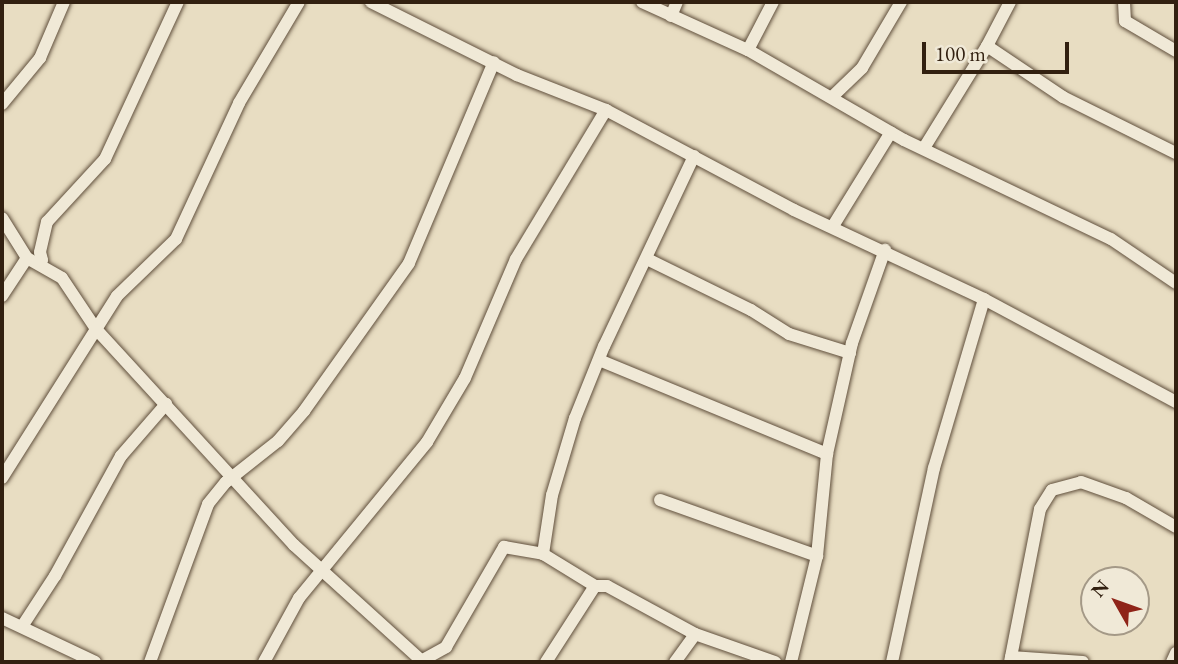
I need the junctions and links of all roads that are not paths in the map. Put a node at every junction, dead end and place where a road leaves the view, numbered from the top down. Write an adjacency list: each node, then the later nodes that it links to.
1 (64, 2): 17 (street)
2 (178, 2): 27 (street)
3 (299, 2): 31 (street)
4 (371, 2): 15 (street)
5 (642, 2): 11 (street)
6 (677, 2): 11 (street)
7 (773, 2): 13 (street)
8 (901, 2): 16 (street)
9 (1010, 2): 12 (street)
10 (1124, 2): 14 (street)
11 (671, 16): 13 (street)
12 (988, 46): 20 (street); 21 (street)
13 (748, 50): 16 (street)
14 (1176, 51)
15 (494, 62): 18 (street); 37 (street)
16 (832, 97): 19 (street)
17 (2, 104)
18 (606, 110): 22 (street); 43 (street)
19 (891, 132): 20 (street); 24 (street)
20 (924, 148): 28 (street)
21 (1176, 153)
22 (694, 156): 24 (street); 26 (street)
23 (2, 218): 27 (street)
24 (832, 226): 25 (street)
25 (885, 250): 30 (street); 32 (street)
26 (647, 259): 32 (street); 33 (street)
27 (33, 260): 29 (street); 31 (street)
28 (1176, 283)
29 (2, 296)
30 (984, 299): 34 (street); 58 (street)
31 (96, 329): 35 (street); 38 (street)
32 (850, 353): 36 (street)
33 (599, 359): 36 (street); 41 (street)
34 (1176, 402)
35 (166, 404): 37 (street); 46 (street)
36 (827, 454): 42 (street)
37 (232, 477): 43 (street); 51 (street)
38 (2, 478)
39 (660, 500): 42 (street)
40 (1176, 527): 49 (street)
41 (543, 554): 44 (street); 53 (street)
42 (817, 556): 57 (street)
43 (320, 571): 52 (street); 53 (street)
44 (595, 586): 47 (street); 54 (street)
45 (2, 618): 46 (street)
46 (23, 625): 50 (street)
47 (695, 634): 55 (street); 56 (street)
48 (1176, 653): 60 (street)
49 (1010, 659): 59 (street)
50 (96, 662)
51 (150, 662)
52 (264, 662)
53 (422, 662)
54 (547, 662)
55 (675, 662)
56 (775, 662)
57 (791, 662)
58 (892, 662)
59 (1083, 662)
60 (1172, 662)

